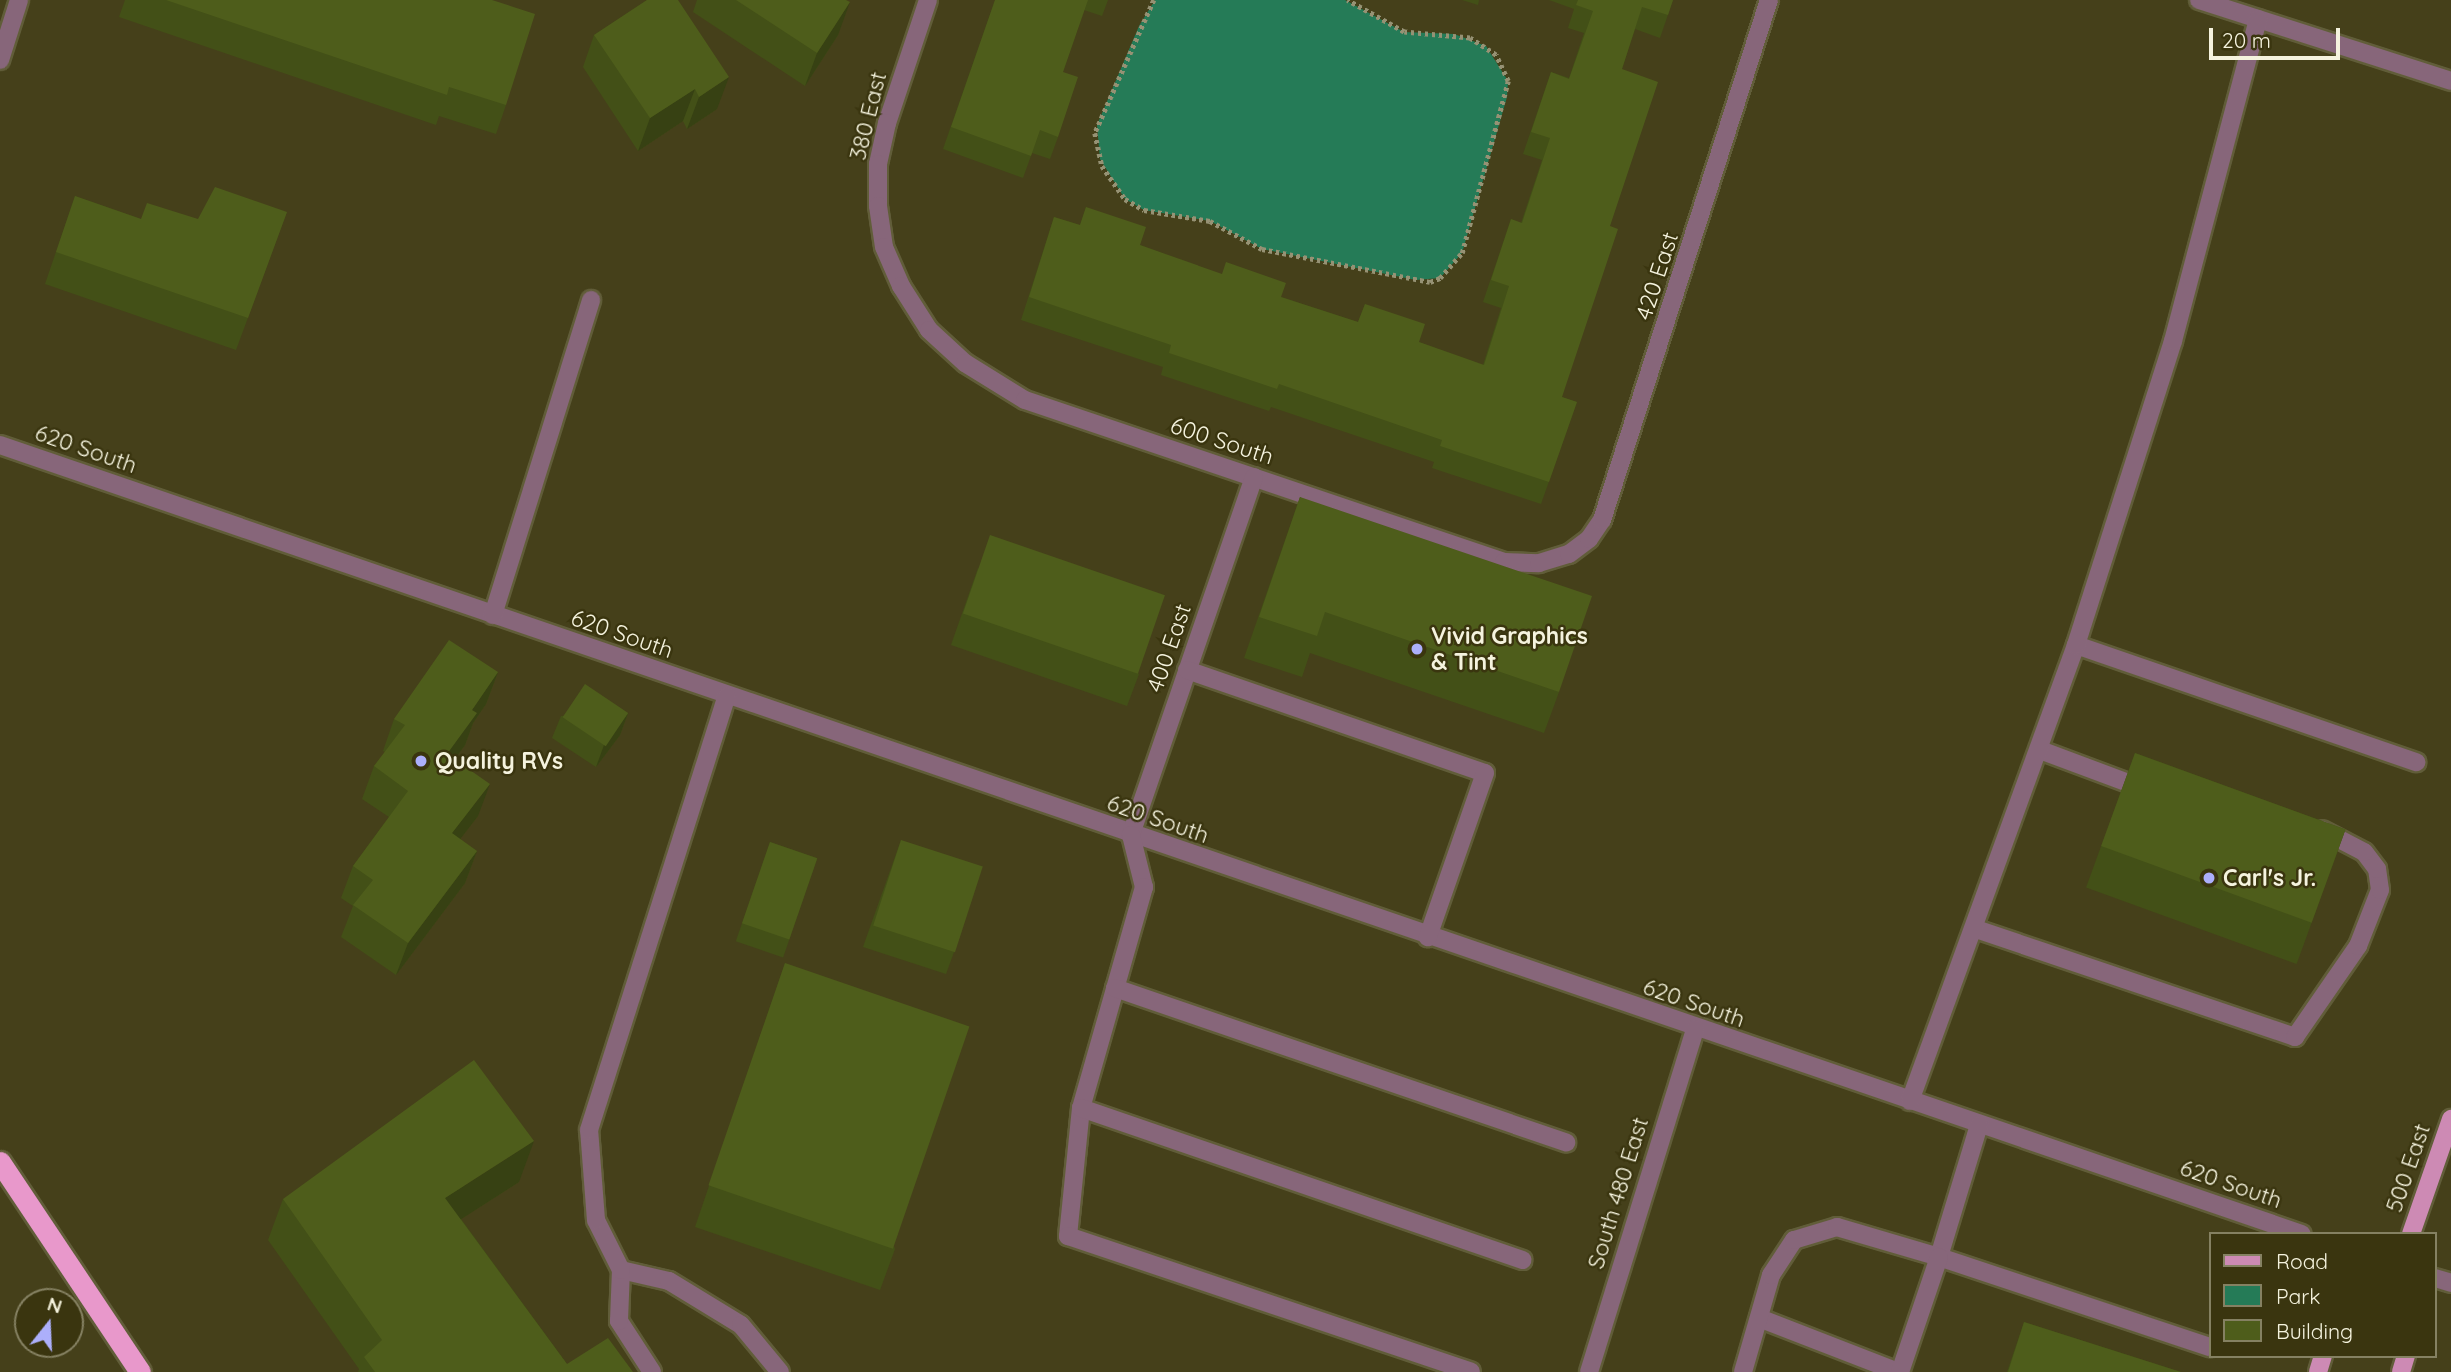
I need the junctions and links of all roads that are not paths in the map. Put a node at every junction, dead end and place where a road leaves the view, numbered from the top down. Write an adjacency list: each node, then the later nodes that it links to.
1 (19, 0): 6 (street)
2 (928, 0): 8 (street, 380 East)
3 (1769, 0): 12 (street, 420 East)
4 (2199, 0): 5 (street)
5 (2258, 19): 7 (street); 14 (street)
6 (0, 60)
7 (2451, 81)
8 (901, 286): 11 (street, 600 South)
9 (591, 300): 13 (street)
10 (0, 445): 13 (street, 620 South)
11 (1254, 477): 12 (street, 600 South); 15 (street, 400 East)
12 (1569, 554)
13 (493, 615): 16 (street, 620 South)
14 (2076, 645): 17 (street); 18 (street)
15 (1187, 670): 21 (street, 400 East); 23 (street)
16 (727, 696): 21 (street, 620 South); 36 (street)
17 (2040, 750): 19 (street); 22 (street)
18 (2416, 762)
19 (2167, 797)
20 (2309, 824): 22 (street)
21 (1131, 835): 23 (street, 620 South); 24 (street)
22 (1976, 929): 26 (street)
23 (1429, 937): 25 (street, 620 South)
24 (1115, 988): 27 (street); 30 (street)
25 (1695, 1029): 26 (street, 620 South); 43 (street, South 480 East)
26 (1910, 1101): 29 (street, 620 South)
27 (1081, 1108): 35 (street); 42 (street)
28 (2451, 1119): 33 (main road, 500 East)
29 (1979, 1125): 32 (street, 620 South); 34 (street)
30 (1566, 1142)
31 (0, 1161): 39 (highway)
32 (2296, 1232)
33 (2412, 1232)
34 (1939, 1257): 37 (street); 38 (street); 45 (street)
35 (1523, 1260)
36 (621, 1270): 40 (street); 41 (street)
37 (1759, 1318): 44 (street); 45 (street)
38 (2210, 1347)
39 (140, 1372)
40 (652, 1372)
41 (780, 1372)
42 (1471, 1372)
43 (1589, 1372)
44 (1743, 1372)
45 (1898, 1372)

